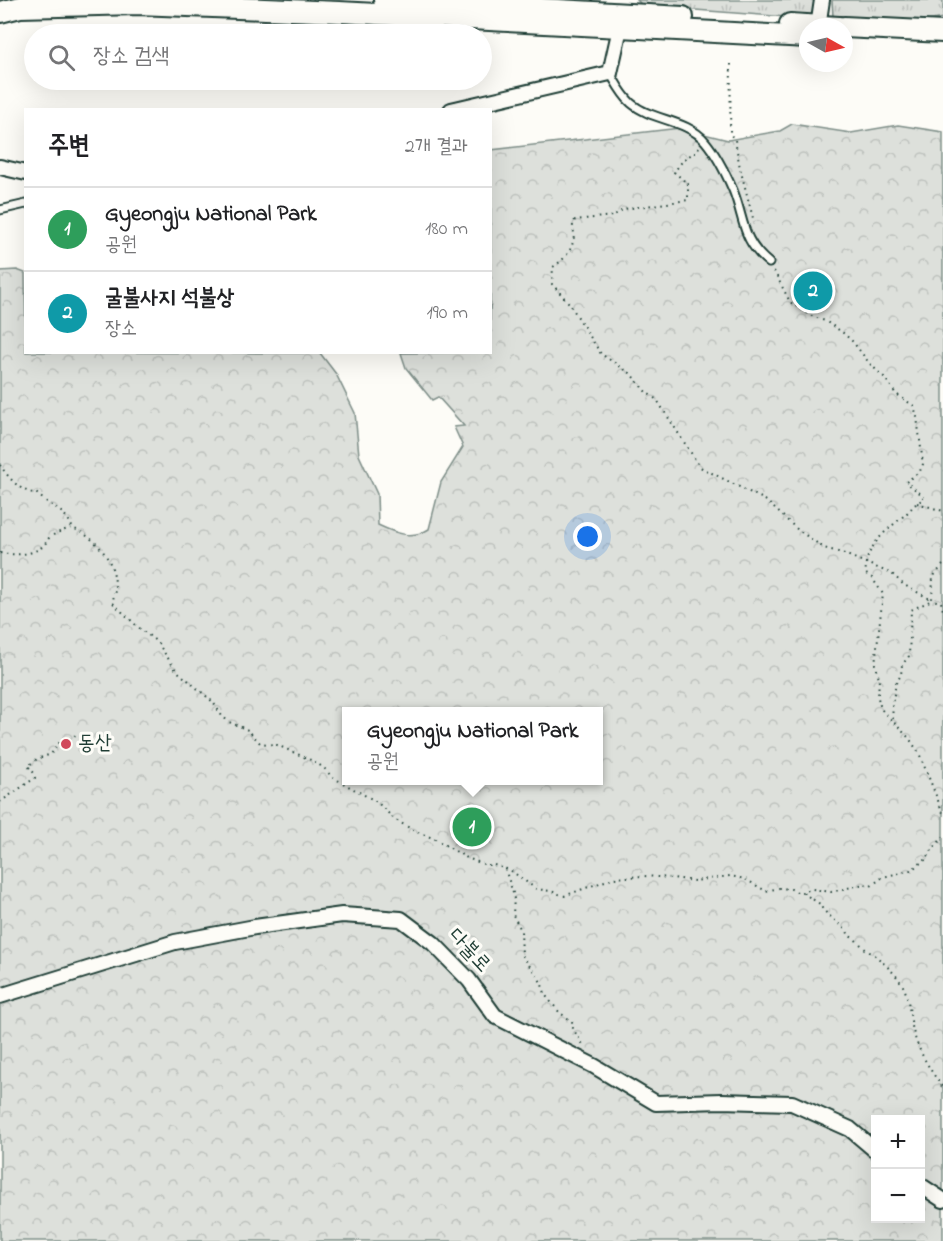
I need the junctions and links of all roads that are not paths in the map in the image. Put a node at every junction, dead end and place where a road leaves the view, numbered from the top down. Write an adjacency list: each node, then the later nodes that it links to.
1 (384, 0): 6 (street)
2 (822, 0): 7 (street)
3 (137, 2): 4 (street); 5 (street)
4 (340, 6): 6 (street)
5 (0, 12)
6 (622, 14): 9 (street); 13 (street)
7 (818, 18)
8 (853, 27): 10 (street)
9 (799, 29)
10 (943, 32)
11 (853, 39): 12 (street)
12 (943, 43)
13 (610, 73): 14 (street); 19 (lane)
14 (460, 108)
15 (0, 167): 16 (street)
16 (24, 173)
17 (24, 204): 18 (lane)
18 (0, 210)
19 (769, 263)
20 (0, 996): 21 (street, 다불로)
21 (871, 1147)
22 (925, 1188): 23 (street)
23 (943, 1200)

